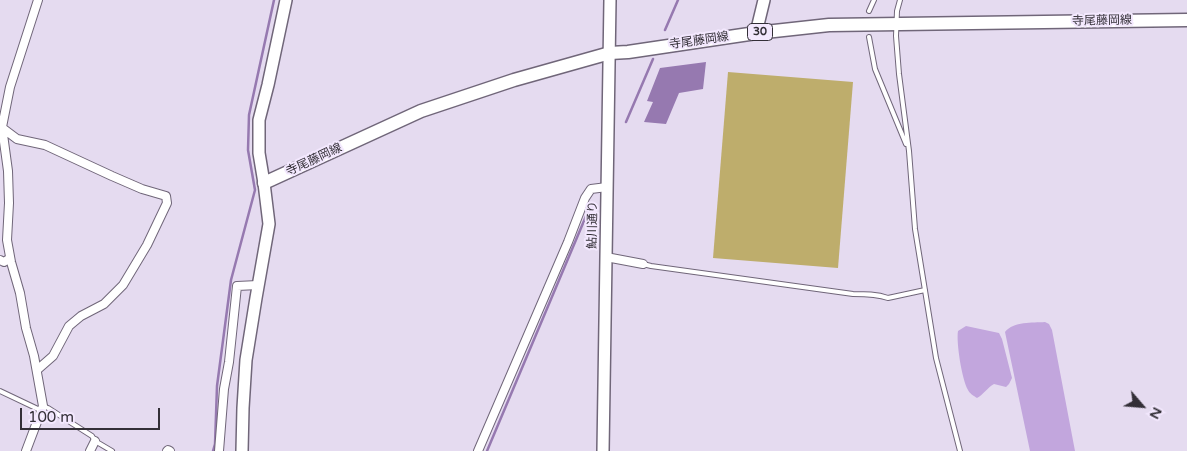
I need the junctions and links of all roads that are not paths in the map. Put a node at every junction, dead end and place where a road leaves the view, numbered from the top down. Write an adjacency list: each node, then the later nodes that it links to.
1 (38, 0): 13 (street)
2 (286, 0): 15 (street)
3 (610, 0): 12 (street, 鮎川通り)
4 (764, 0): 10 (street)
5 (874, 0): 7 (lane)
6 (900, 0): 9 (lane)
7 (870, 11)
8 (1187, 20): 9 (main road, 寺尾藤岡線 / 30)
9 (896, 23): 10 (main road, 寺尾藤岡線 / 30); 14 (lane)
10 (756, 33): 12 (main road, 寺尾藤岡線 / 30)
11 (869, 37): 14 (lane)
12 (610, 53): 15 (main road, 寺尾藤岡線); 16 (street, 鮎川通り)
13 (1, 127): 18 (street); 23 (street)
14 (909, 151): 22 (lane)
15 (264, 183): 21 (street)
16 (607, 187): 17 (street, 鮎川通り); 32 (street)
17 (606, 257): 20 (street); 33 (street, 鮎川通り)
18 (10, 258): 19 (street); 23 (street)
19 (0, 260)
20 (643, 264): 22 (lane)
21 (258, 285): 30 (street); 31 (street)
22 (925, 290): 34 (lane)
23 (37, 370): 25 (street)
24 (0, 391): 25 (lane)
25 (42, 408): 26 (lane); 27 (street)
26 (95, 441): 28 (street); 29 (lane)
27 (26, 451)
28 (90, 451)
29 (112, 451)
30 (218, 451)
31 (242, 451)
32 (478, 451)
33 (603, 451)
34 (960, 451)

